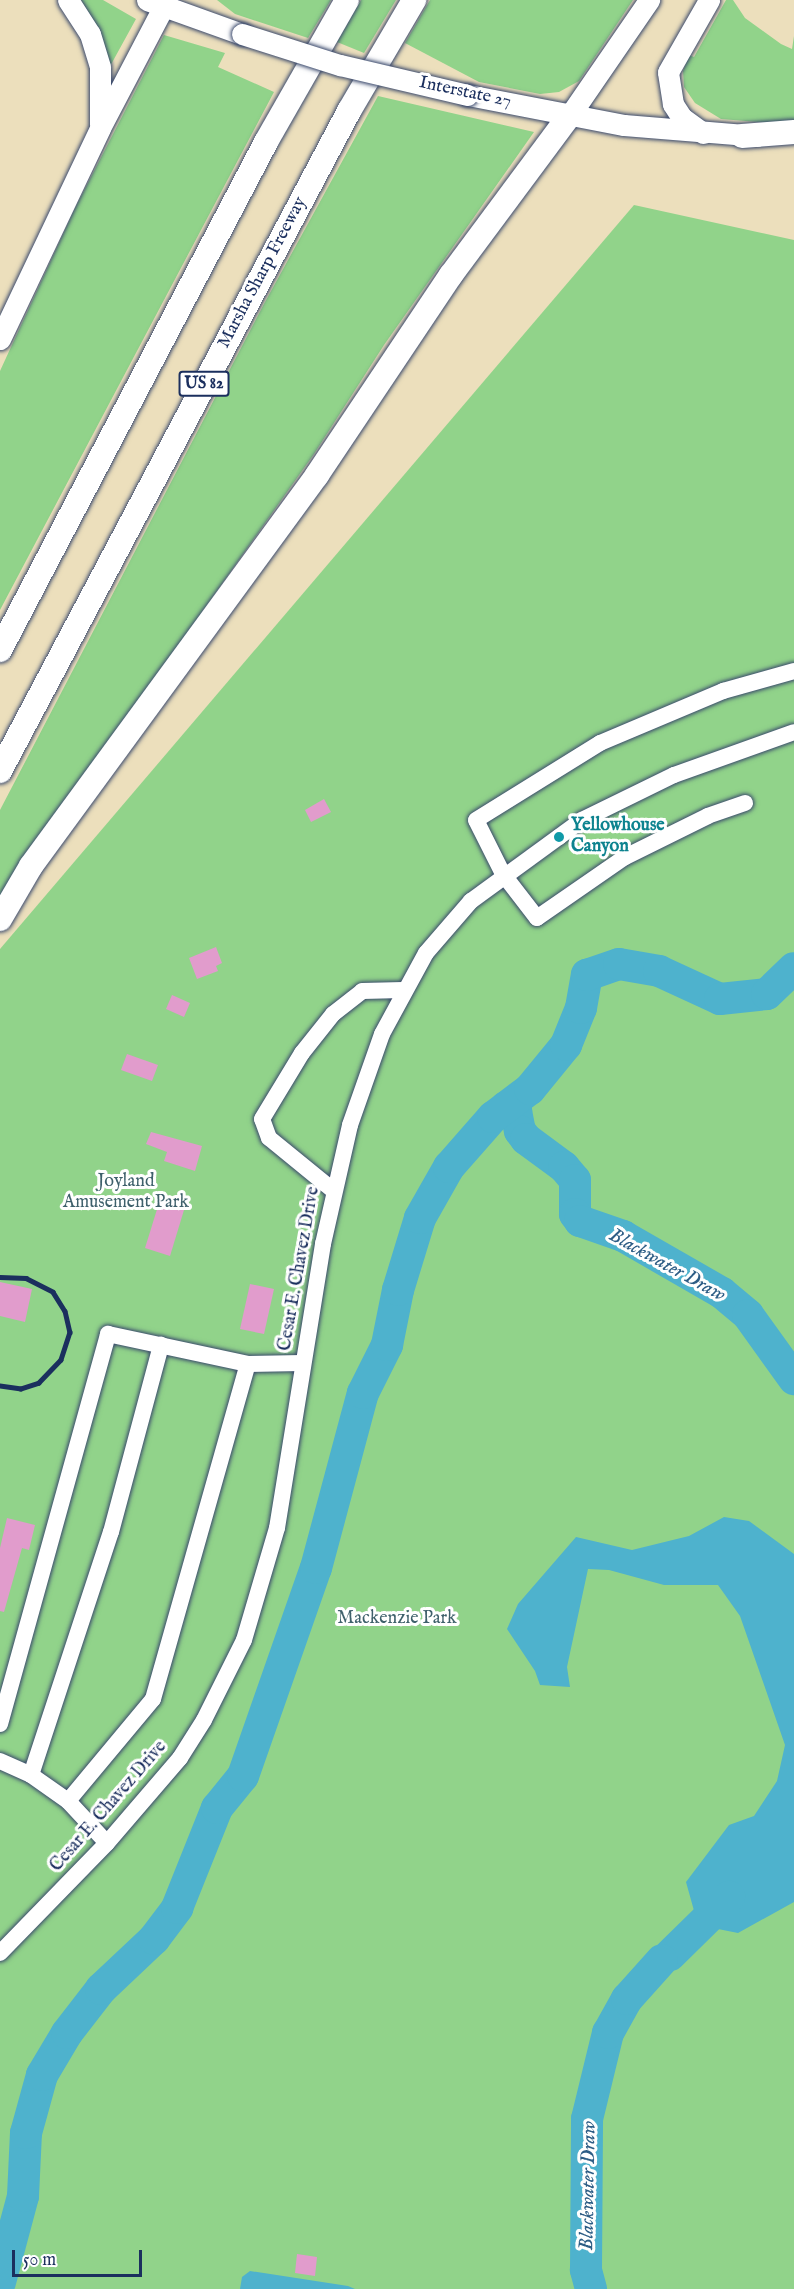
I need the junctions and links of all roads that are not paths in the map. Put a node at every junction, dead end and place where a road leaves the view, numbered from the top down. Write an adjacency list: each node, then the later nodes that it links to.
1 (68, 0): 8 (main road)
2 (347, 0): 13 (highway)
3 (414, 0): 16 (highway, Marsha Sharp Freeway / US 82)
4 (649, 0): 7 (main road)
5 (709, 0): 9 (main road)
6 (159, 2): 7 (main road, Interstate 27, bridge); 8 (main road)
7 (570, 115): 9 (main road, Interstate 27); 19 (highway)
8 (100, 128): 12 (main road)
9 (703, 134): 11 (main road, Interstate 27)
10 (794, 134): 11 (highway)
11 (741, 136)
12 (0, 339)
13 (0, 650)
14 (794, 670): 18 (street)
15 (794, 732): 18 (street, Cesar E. Chavez Drive)
16 (0, 771)
17 (745, 803): 18 (street)
18 (503, 874): 20 (street, Cesar E. Chavez Drive)
19 (0, 919)
20 (404, 990): 21 (street, Cesar E. Chavez Drive); 21 (street)
21 (334, 1191): 23 (street, Cesar E. Chavez Drive)
22 (161, 1345): 24 (street); 25 (street); 27 (street)
23 (302, 1363): 24 (street); 29 (street, Cesar E. Chavez Drive)
24 (248, 1364): 28 (street)
25 (0, 1724)
26 (0, 1761): 27 (street)
27 (32, 1775): 28 (street)
28 (68, 1802): 29 (street)
29 (107, 1843): 30 (street, Cesar E. Chavez Drive)
30 (0, 1953)

